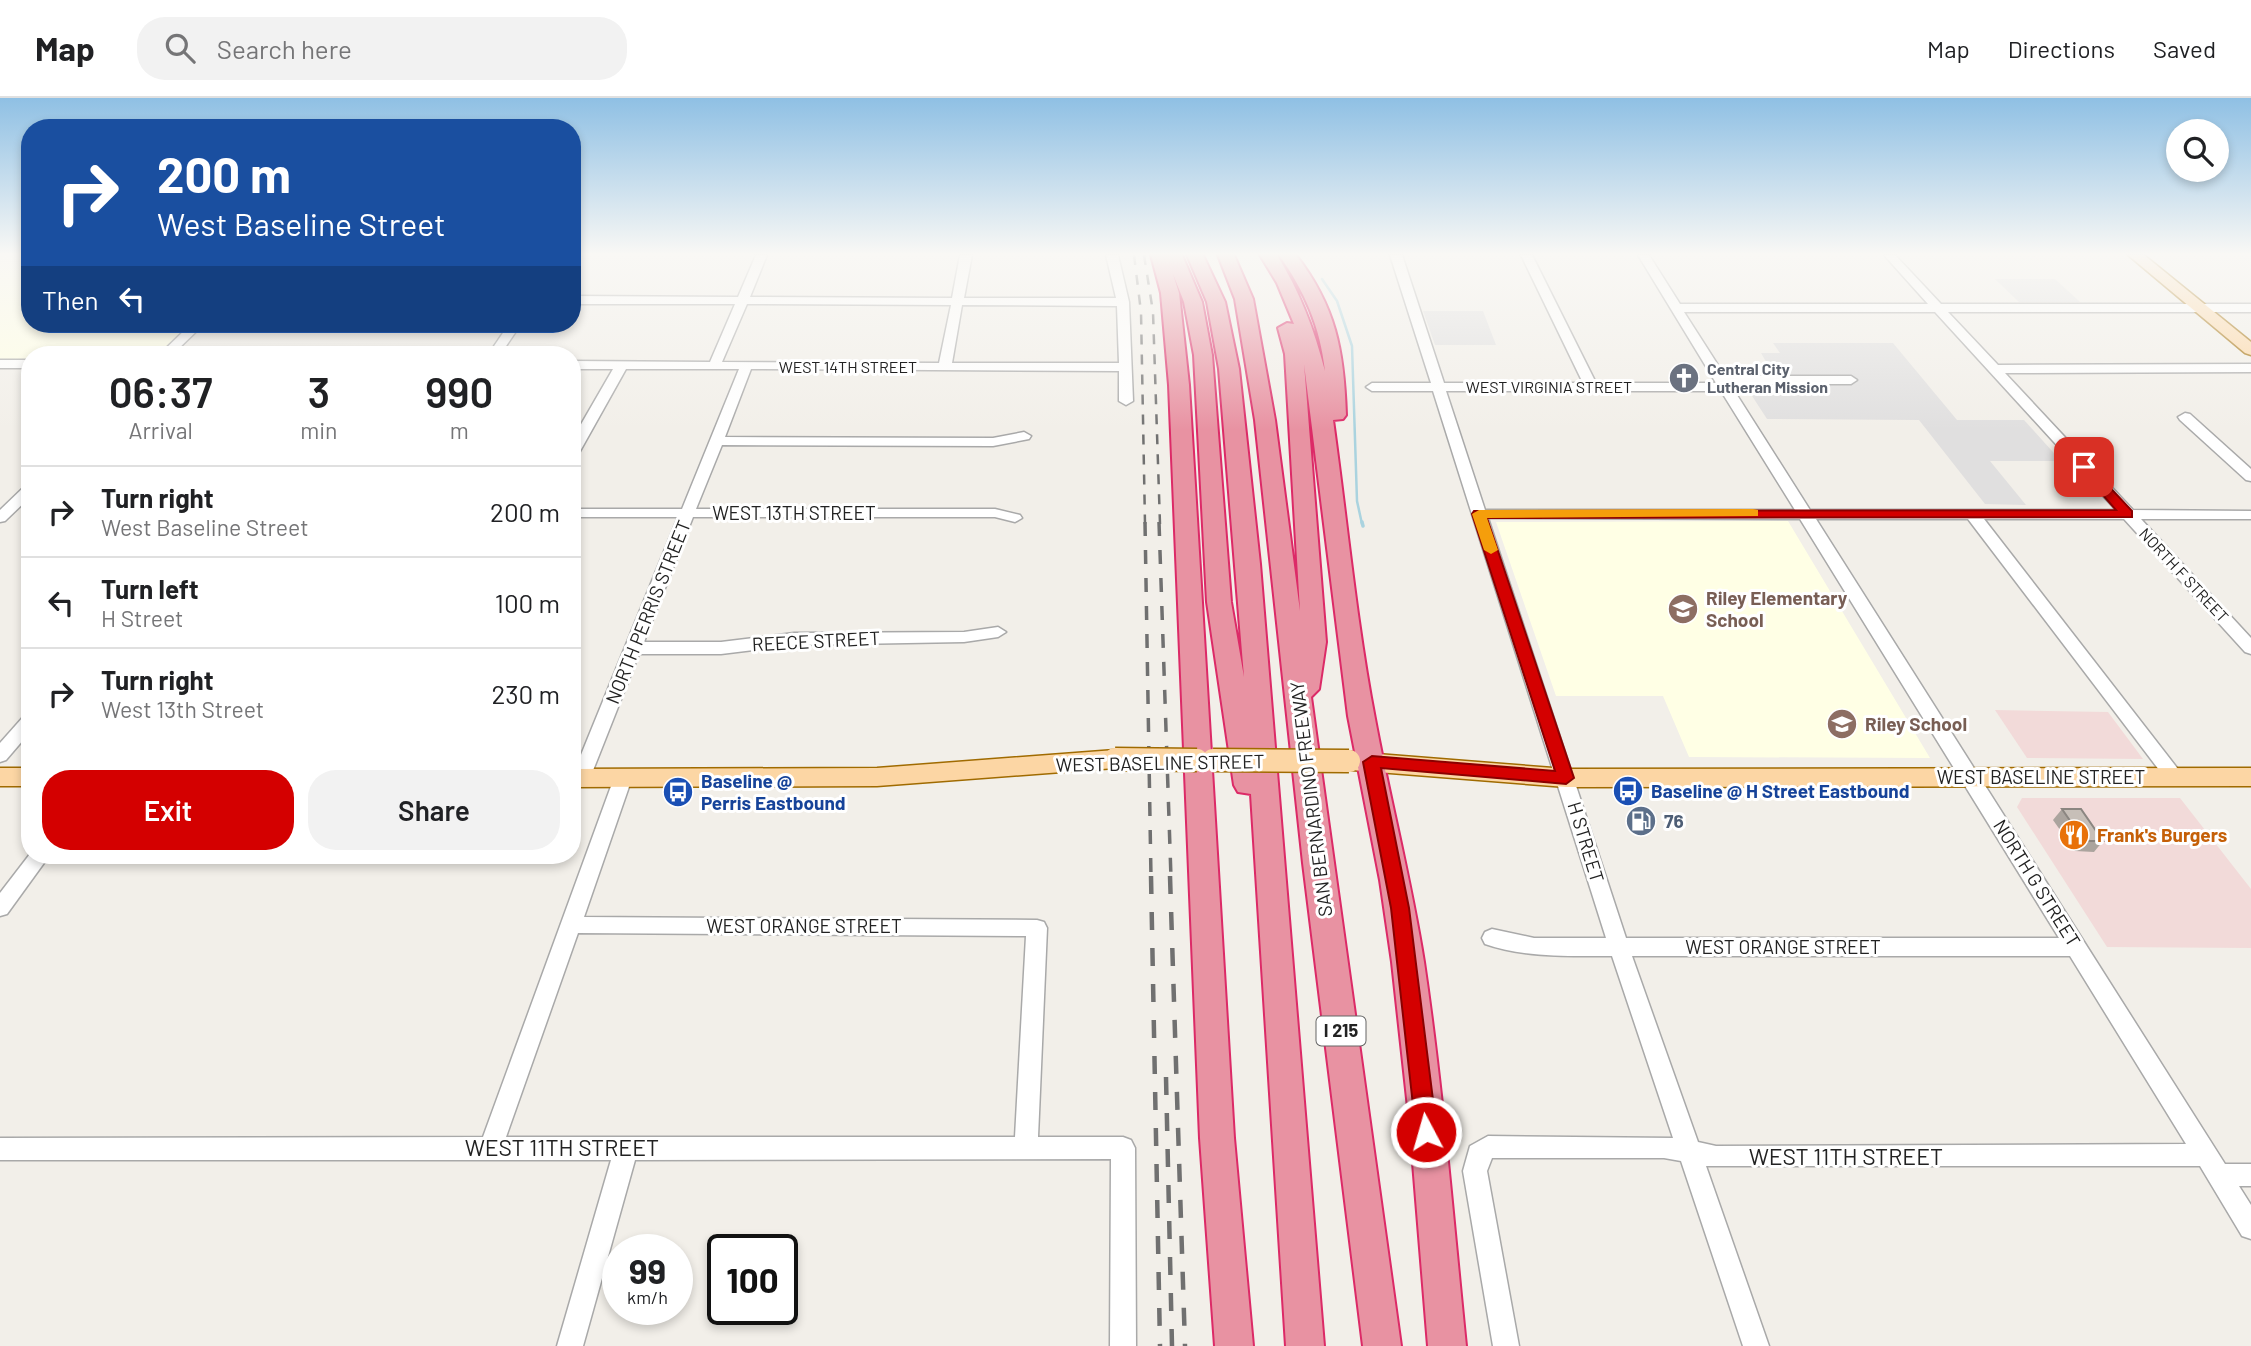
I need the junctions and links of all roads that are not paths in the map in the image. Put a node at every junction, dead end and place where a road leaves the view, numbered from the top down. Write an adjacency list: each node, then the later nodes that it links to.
1 (736, 313): 24 (street)
2 (955, 313): 25 (street)
3 (1123, 313): 27 (street)
4 (1172, 313): 32 (highway)
5 (1185, 313): 32 (highway)
6 (1195, 313): 76 (highway)
7 (1219, 313): 76 (highway, SAN BERNARDINO FREEWAY)
8 (1247, 313): 56 (highway, SAN BERNARDINO FREEWAY / I 215)
9 (1282, 313): 56 (highway)
10 (1300, 313): 41 (highway)
11 (1323, 313): 41 (highway)
12 (1415, 313): 34 (street, H STREET)
13 (1555, 313): 35 (street)
14 (1679, 313): 31 (street, NORTH G STREET)
15 (1942, 313): 29 (street, NORTH F STREET)
16 (2206, 313): 19 (main road)
17 (189, 333): 18 (street)
18 (175, 346)
19 (2251, 350)
20 (0, 364): 21 (street)
21 (21, 364)
22 (581, 365): 23 (street, WEST 14TH STREET)
23 (621, 366): 24 (street, WEST 14TH STREET); 39 (street)
24 (714, 366): 26 (street, WEST 14TH STREET)
25 (945, 366): 26 (street, WEST 14TH STREET); 27 (street, WEST 14TH STREET)
26 (746, 367): 40 (street, NORTH PERRIS STREET)
27 (1125, 367): 36 (street)
28 (2251, 368): 29 (street)
29 (1994, 369): 49 (street, NORTH F STREET)
30 (1851, 380): 31 (street, WEST VIRGINIA STREET)
31 (1723, 384): 35 (street, WEST VIRGINIA STREET); 46 (street, NORTH G STREET)
32 (1180, 385): 59 (highway)
33 (1372, 387): 34 (street, WEST VIRGINIA STREET)
34 (1438, 387): 35 (street, WEST VIRGINIA STREET); 47 (street, H STREET)
35 (1591, 387)
36 (1126, 401)
37 (2185, 417): 42 (street)
38 (1024, 436): 40 (street)
39 (581, 437)
40 (716, 441): 45 (street, NORTH PERRIS STREET)
41 (1328, 448): 60 (highway)
42 (2251, 477)
43 (21, 498): 51 (street)
44 (581, 513): 45 (street, WEST 13TH STREET)
45 (687, 513): 52 (street, WEST 13TH STREET); 54 (street, NORTH PERRIS STREET)
46 (1804, 513): 47 (street); 48 (street); 67 (street, NORTH G STREET)
47 (1479, 514): 66 (street, H STREET)
48 (1972, 514): 49 (street); 68 (street)
49 (2127, 514): 50 (street); 55 (street, NORTH F STREET)
50 (2251, 515)
51 (0, 518)
52 (1015, 518)
53 (998, 632): 54 (street, REECE STREET)
54 (633, 648): 61 (street, NORTH PERRIS STREET)
55 (2251, 648)
56 (1301, 715): 90 (highway, SAN BERNARDINO FREEWAY / I 215)
57 (21, 730): 58 (street)
58 (0, 755)
59 (1197, 760): 60 (main road, WEST BASELINE STREET, bridge); 65 (main road, WEST BASELINE STREET, bridge); 88 (highway)
60 (1360, 761): 66 (main road, WEST BASELINE STREET); 91 (highway)
61 (581, 769)
62 (0, 777): 63 (main road)
63 (21, 777)
64 (581, 778): 65 (main road, WEST BASELINE STREET)
65 (623, 778): 72 (street)
66 (1566, 778): 67 (main road, WEST BASELINE STREET); 74 (street, H STREET)
67 (1971, 778): 68 (main road, WEST BASELINE STREET); 75 (street, NORTH G STREET)
68 (2175, 778): 69 (main road, WEST BASELINE STREET)
69 (2251, 778)
70 (33, 864): 71 (street)
71 (0, 908)
72 (572, 925): 77 (street, WEST ORANGE STREET); 78 (street)
73 (1492, 938): 74 (street, WEST ORANGE STREET)
74 (1619, 947): 75 (street, WEST ORANGE STREET); 81 (street, H STREET)
75 (2076, 947): 82 (street, NORTH G STREET)
76 (1277, 972): 89 (highway, SAN BERNARDINO FREEWAY)
77 (1026, 1146): 80 (street, WEST 11TH STREET); 87 (street, WEST 11TH STREET)
78 (491, 1148): 79 (street, WEST 11TH STREET); 80 (street, WEST 11TH STREET)
79 (0, 1149)
80 (626, 1149): 86 (street)
81 (1689, 1151): 82 (street, WEST 11TH STREET); 92 (street, WEST 11TH STREET); 93 (street, H STREET)
82 (2205, 1155): 83 (street, NORTH G STREET)
83 (2218, 1175): 84 (street); 85 (street, NORTH G STREET)
84 (2251, 1175)
85 (2251, 1227)
86 (570, 1346)
87 (1124, 1346)
88 (1234, 1346)
89 (1305, 1346)
90 (1382, 1346)
91 (1447, 1346)
92 (1506, 1346)
93 (1756, 1346)

